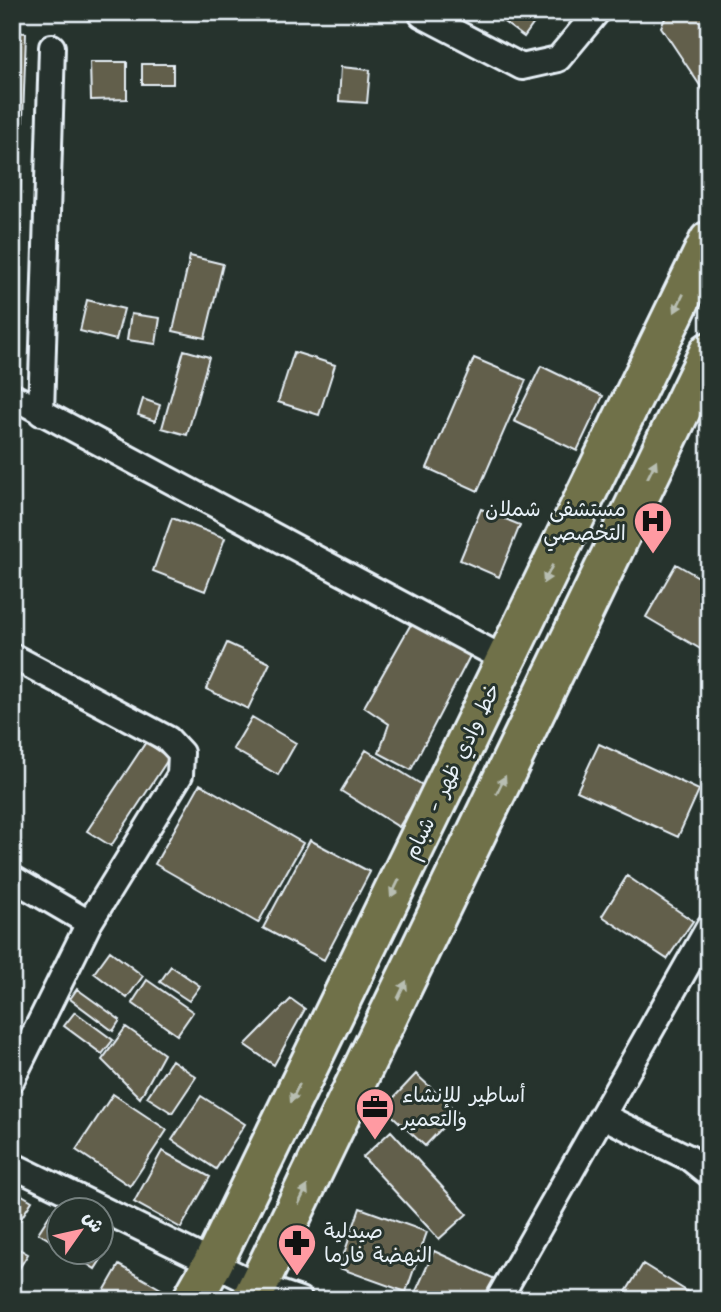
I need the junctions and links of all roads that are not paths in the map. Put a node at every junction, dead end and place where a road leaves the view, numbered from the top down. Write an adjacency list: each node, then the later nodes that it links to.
1 (597, 12): 2 (street)
2 (422, 15)
3 (52, 47): 7 (street)
4 (709, 241): 9 (main road, خط وادي ظهر - شبام, one-way to 9)
5 (709, 352): 18 (main road, one-way to 5)
6 (12, 397): 7 (street)
7 (41, 413): 9 (street)
8 (12, 656): 11 (street)
9 (506, 660): 17 (main road, خط وادي ظهر - شبام, one-way to 17)
10 (12, 878): 11 (street)
11 (89, 923): 13 (street)
12 (709, 927): 21 (street)
13 (12, 1079)
14 (609, 1119): 16 (street)
15 (12, 1165): 17 (street)
16 (709, 1174)
17 (213, 1263): 18 (street); 19 (main road, خط وادي ظهر - شبام)
18 (255, 1293): 20 (street)
19 (192, 1300)
20 (300, 1300)
21 (498, 1300)

